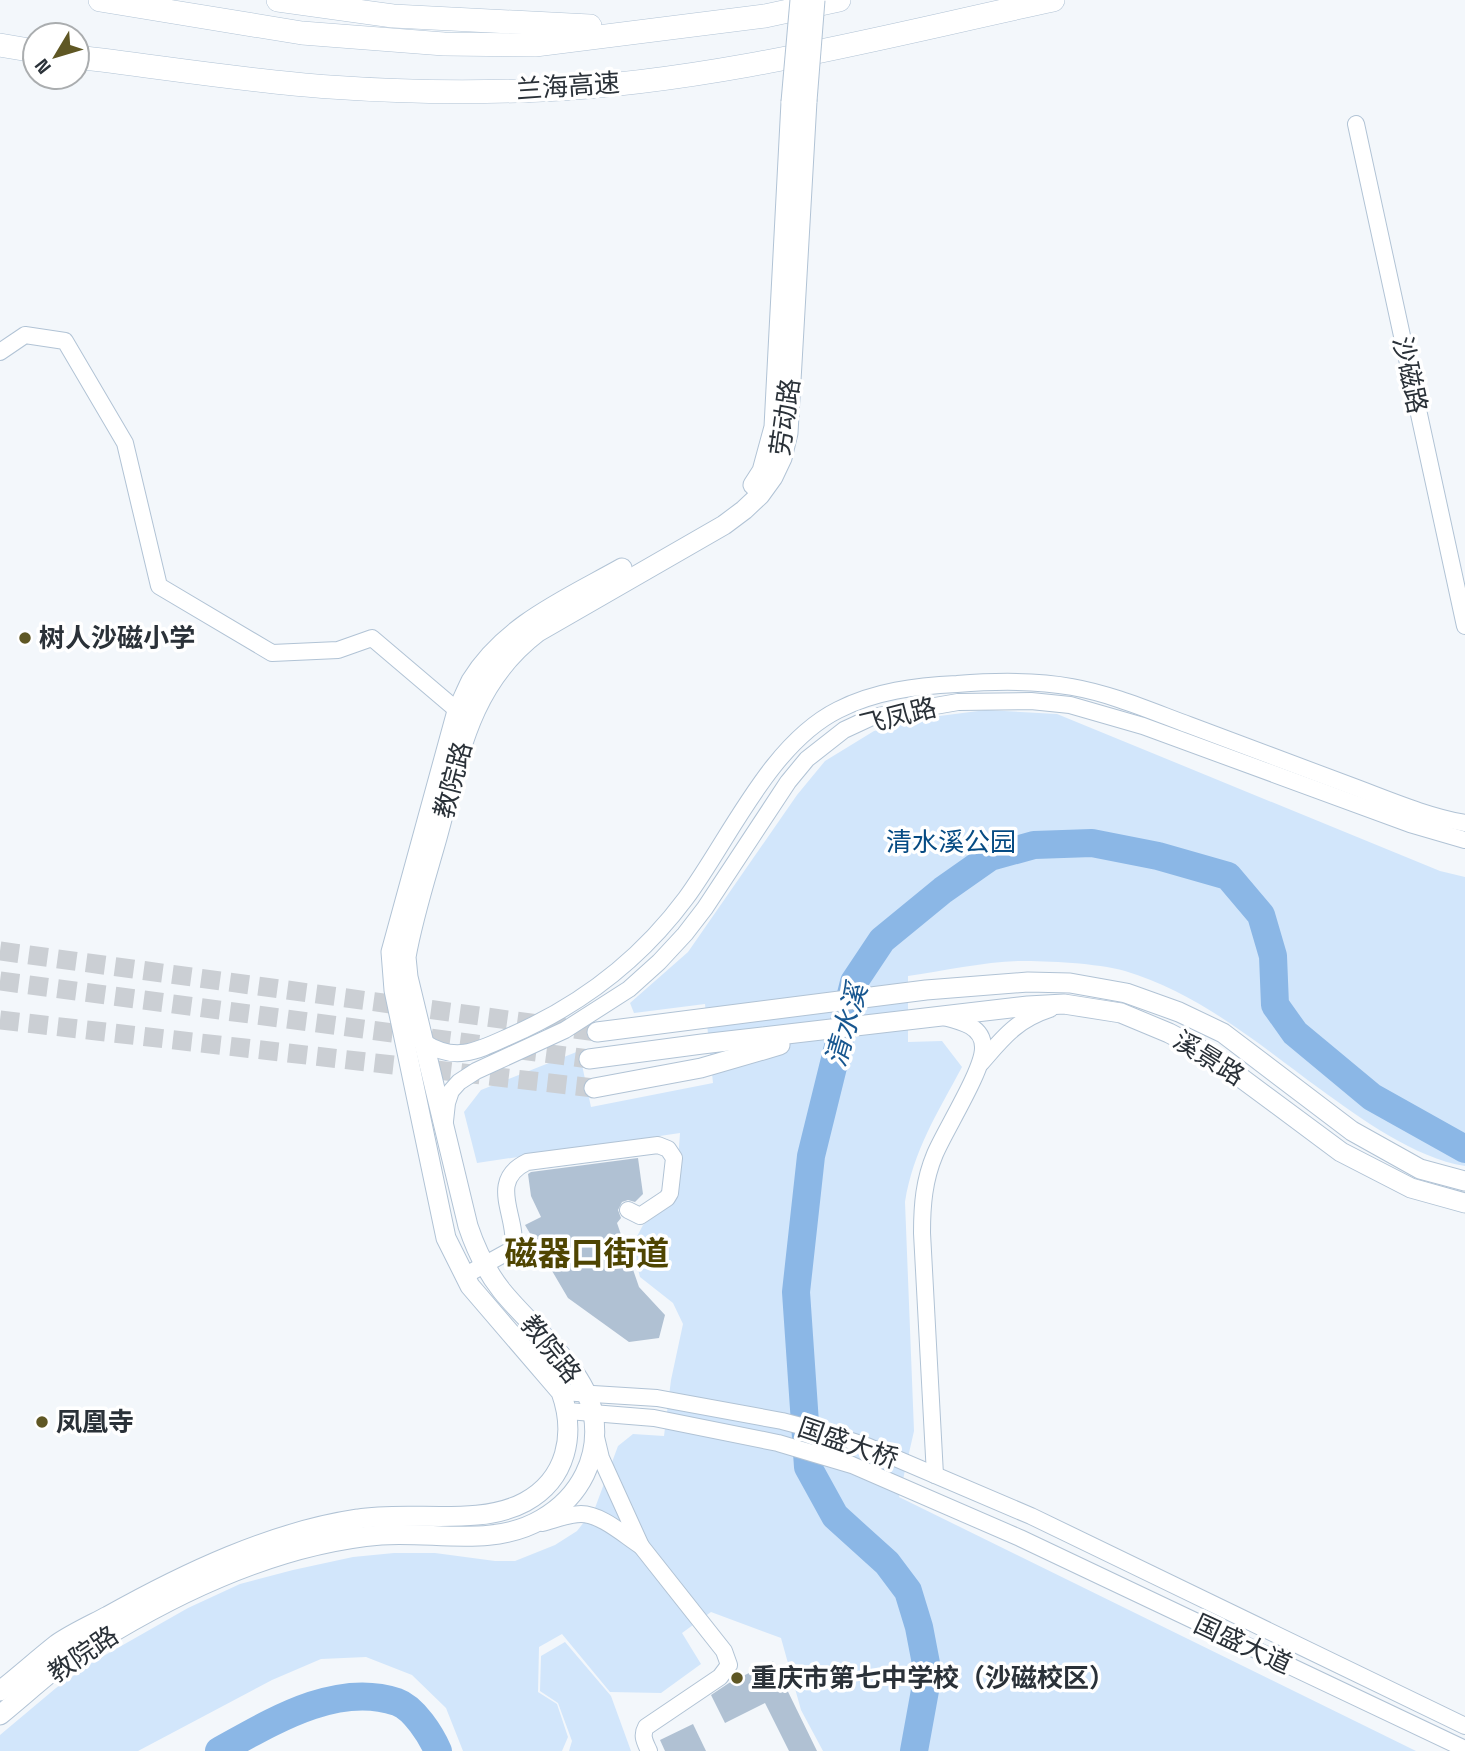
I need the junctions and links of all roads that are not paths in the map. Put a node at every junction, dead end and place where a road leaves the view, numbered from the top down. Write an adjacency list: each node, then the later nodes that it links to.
1 (100, 0): 9 (highway, 兰海高速)
2 (278, 0): 8 (highway)
3 (340, 0): 8 (highway)
4 (800, 0): 13 (main road, 劳动路, bridge)
5 (815, 0): 13 (main road, 劳动路, bridge)
6 (839, 0): 9 (highway, 兰海高速)
7 (1053, 0): 12 (highway, 兰海高速)
8 (393, 16): 9 (highway)
9 (670, 29)
10 (0, 46): 11 (highway)
11 (21, 49)
12 (91, 59)
13 (799, 102): 17 (main road, 劳动路)
14 (1356, 124): 16 (street, 沙磁路)
15 (0, 352): 17 (street)
16 (1465, 626)
17 (463, 716): 24 (main road, 教院路); 33 (main road, 教院路)
18 (1465, 823): 24 (street, 飞凤路)
19 (1465, 840): 28 (street, 飞凤路)
20 (1064, 1004): 21 (main road, 溪景路); 26 (street); 30 (main road, 溪景路)
21 (933, 1018): 22 (main road, 溪景路); 26 (street)
22 (828, 1030): 25 (main road); 27 (main road)
23 (597, 1032): 29 (main road, 溪景路)
24 (425, 1043): 28 (main road, 教院路)
25 (589, 1059)
26 (979, 1065): 37 (street)
27 (594, 1088)
28 (444, 1123): 32 (main road, 教院路)
29 (1465, 1181)
30 (1465, 1203)
31 (628, 1210): 32 (street)
32 (485, 1265): 33 (street); 35 (main road, 教院路)
33 (464, 1276): 34 (main road, 教院路)
34 (564, 1402): 35 (street); 42 (main road, 教院路)
35 (590, 1403): 36 (main road, 教院路); 37 (street, 国盛大桥); 40 (street, 国盛大桥)
36 (594, 1433): 39 (main road, 教院路); 41 (street)
37 (935, 1475): 38 (street, 国盛大桥)
38 (1031, 1516): 44 (street, 国盛大道)
39 (520, 1530): 41 (street); 43 (main road, 教院路)
40 (1020, 1538): 45 (street, 国盛大道)
41 (640, 1546): 46 (street)
42 (0, 1691)
43 (0, 1715)
44 (1465, 1726)
45 (1465, 1749)
46 (649, 1751)

